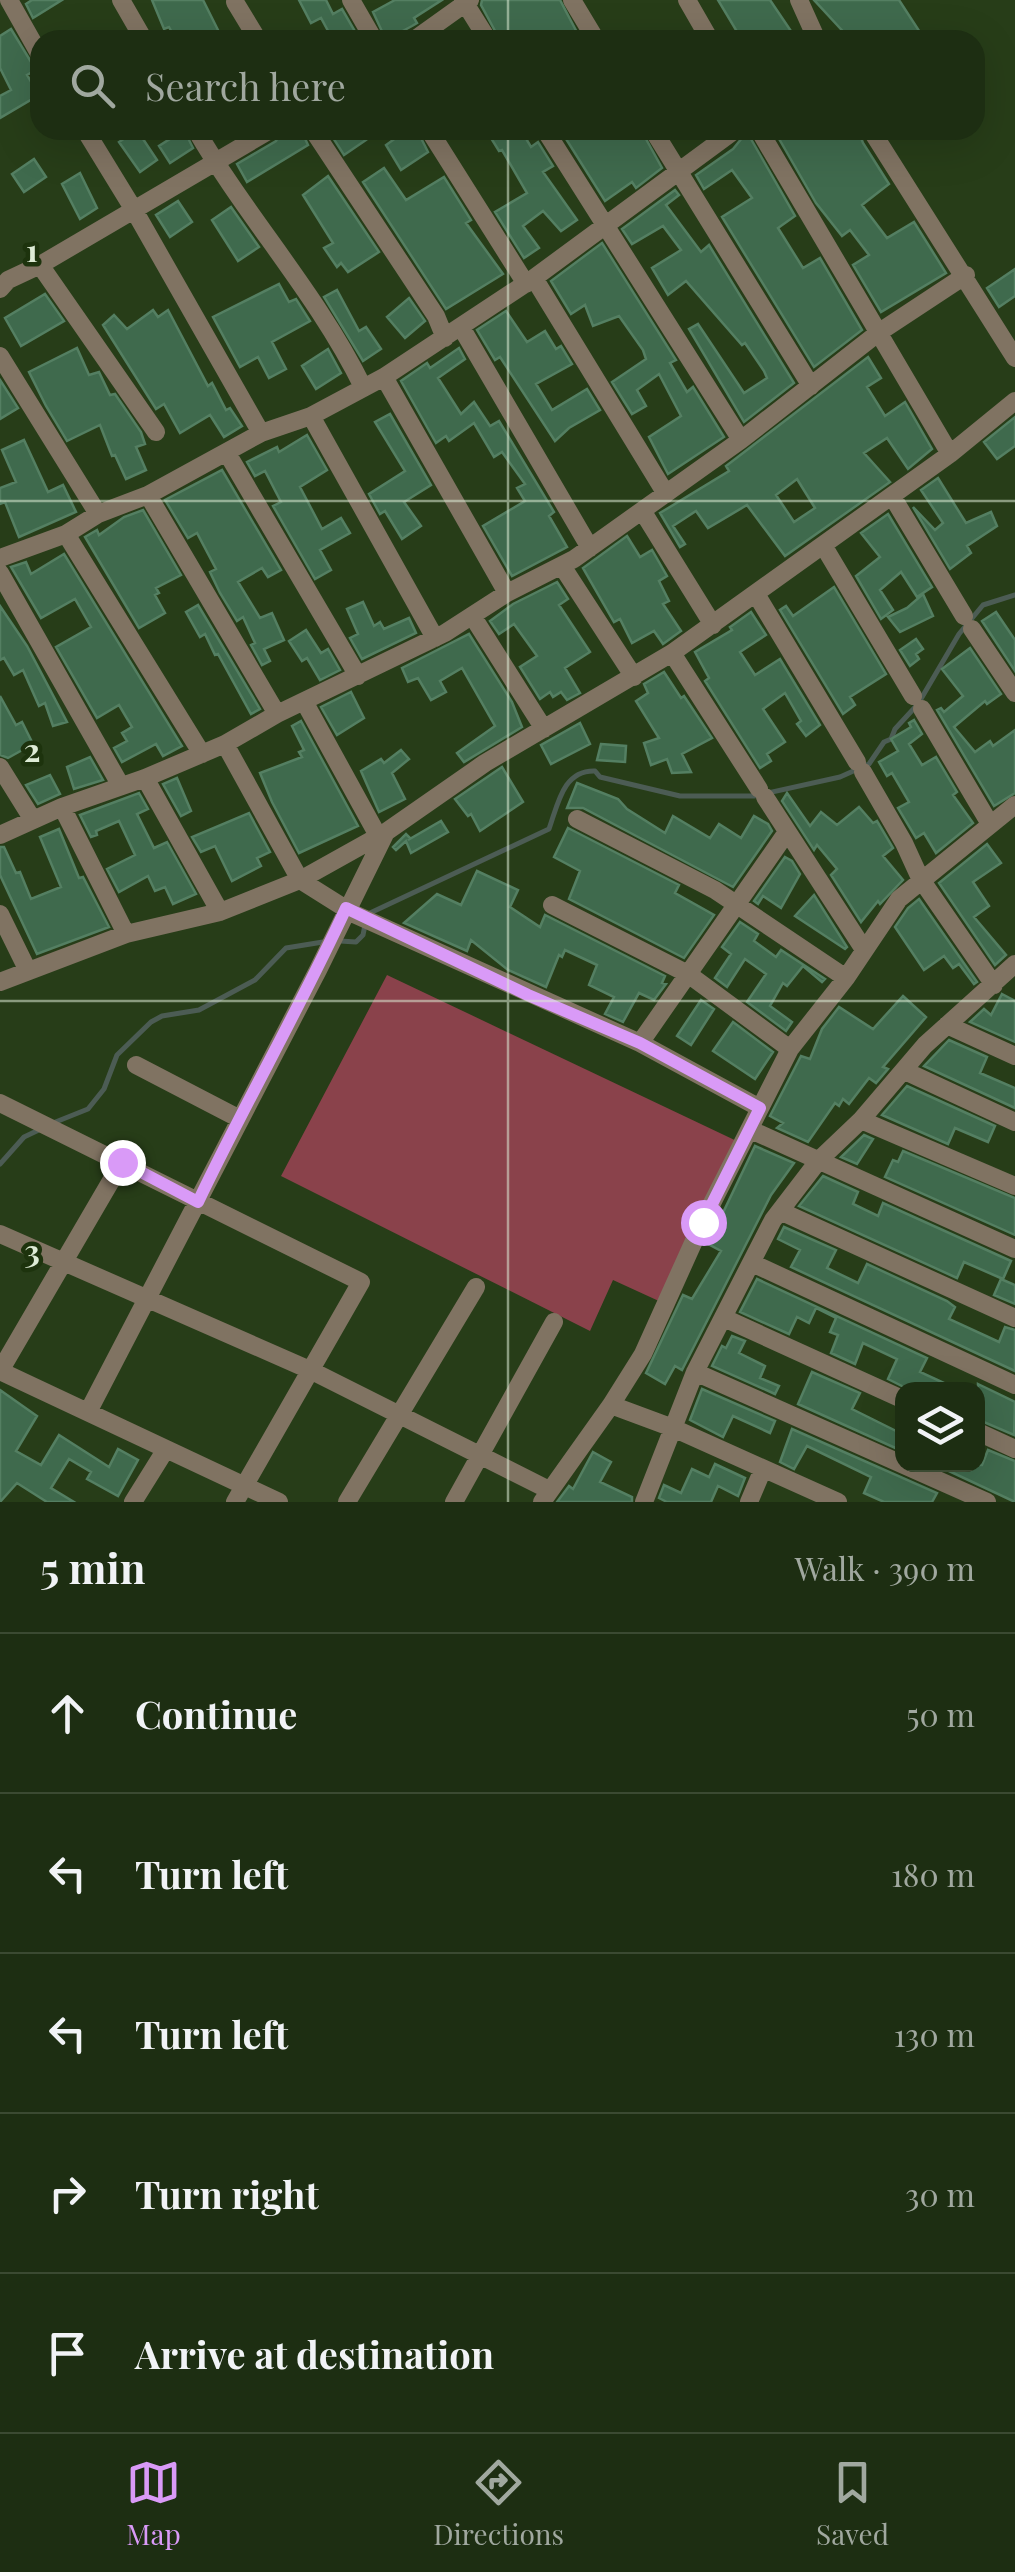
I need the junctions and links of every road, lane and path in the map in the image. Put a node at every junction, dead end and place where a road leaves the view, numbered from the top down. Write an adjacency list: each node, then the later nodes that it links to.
1 (9, 0): 17 (street)
2 (121, 0): 9 (street)
3 (351, 0): 11 (street)
4 (572, 0): 14 (street)
5 (687, 0): 15 (street)
6 (799, 0): 16 (street)
7 (466, 1): 12 (street); 13 (street)
8 (236, 2): 10 (street)
9 (138, 30)
10 (252, 30)
11 (368, 30)
12 (427, 30)
13 (482, 30)
14 (590, 30)
15 (704, 30)
16 (812, 30)
17 (30, 37)
18 (91, 140): 30 (street)
19 (202, 140): 28 (street)
20 (253, 140): 28 (street)
21 (320, 140): 36 (street)
22 (436, 140): 34 (street)
23 (551, 140): 31 (street)
24 (660, 140): 29 (street)
25 (721, 140): 29 (street)
26 (765, 140): 37 (street)
27 (878, 140): 33 (street)
28 (215, 163): 30 (street); 42 (street)
29 (681, 172): 31 (street); 41 (street)
30 (134, 210): 32 (street); 46 (street)
31 (606, 226): 34 (street); 47 (street)
32 (40, 265): 35 (street); 45 (street)
33 (966, 275): 37 (street); 39 (street)
34 (530, 281): 36 (street); 50 (street)
35 (0, 289)
36 (453, 333): 40 (street); 57 (street)
37 (878, 333): 41 (street); 49 (street)
38 (0, 356): 54 (street)
39 (1015, 358)
40 (384, 377): 42 (street); 61 (street)
41 (810, 386): 47 (street)
42 (363, 387): 44 (street)
43 (1015, 401): 49 (street)
44 (311, 416): 46 (street); 65 (street)
45 (156, 432)
46 (261, 433): 48 (street)
47 (741, 440): 50 (street)
48 (227, 453): 51 (street); 67 (street)
49 (950, 454): 52 (street)
50 (666, 494): 53 (street)
51 (148, 495): 54 (street); 71 (street)
52 (892, 496): 56 (street); 69 (street)
53 (642, 512): 57 (street); 64 (street)
54 (98, 514): 55 (street)
55 (66, 534): 58 (street); 74 (street)
56 (823, 546): 62 (street); 82 (street)
57 (590, 548): 59 (street)
58 (0, 558)
59 (562, 566): 61 (street); 68 (street)
60 (0, 573): 77 (street)
61 (508, 594): 63 (street)
62 (756, 594): 64 (street); 86 (street)
63 (473, 617): 65 (street); 72 (street)
64 (714, 624): 66 (street)
65 (434, 638): 67 (street)
66 (672, 653): 68 (street); 83 (street)
67 (358, 676): 70 (street)
68 (634, 677): 72 (street)
69 (1015, 693)
70 (305, 703): 71 (street); 84 (street)
71 (278, 714): 73 (street)
72 (544, 729): 84 (street)
73 (225, 744): 74 (street); 87 (street)
74 (202, 754): 76 (street)
75 (0, 766): 81 (street)
76 (145, 778): 77 (street); 91 (street)
77 (120, 786): 79 (street)
78 (1015, 805): 82 (street)
79 (62, 807): 81 (street); 93 (street)
80 (578, 819): 88 (street)
81 (33, 820): 85 (street)
82 (990, 824): 86 (street)
83 (788, 832): 88 (street); 94 (street)
84 (382, 833): 87 (street); 90 (street)
85 (0, 835)
86 (920, 878): 94 (street); 98 (street)
87 (300, 880): 90 (street); 91 (street)
88 (737, 903): 96 (street); 97 (street)
89 (552, 905): 96 (street)
90 (346, 908): 101 (street); 108 (street)
91 (220, 912): 93 (street)
92 (0, 914): 95 (street)
93 (126, 934): 95 (street)
94 (863, 948): 97 (street)
95 (28, 971): 99 (street)
96 (688, 974): 101 (street); 102 (street)
97 (846, 978): 102 (street)
98 (1006, 978): 100 (street)
99 (0, 982)
100 (947, 1026): 103 (street); 105 (street)
101 (640, 1043): 107 (street)
102 (790, 1050): 107 (street)
103 (1015, 1056)
104 (136, 1065): 108 (street)
105 (905, 1071): 109 (street); 110 (street)
106 (0, 1103): 113 (street)
107 (760, 1108): 111 (street)
108 (238, 1118): 115 (street)
109 (861, 1120): 112 (street); 114 (street)
110 (1015, 1122)
111 (751, 1130): 112 (street); 131 (street)
112 (819, 1160): 116 (street); 118 (street)
113 (122, 1162): 115 (street); 120 (street)
114 (1015, 1186)
115 (198, 1202): 122 (street); 127 (street)
116 (780, 1210): 119 (street); 124 (street)
117 (0, 1234): 120 (street)
118 (1015, 1249)
119 (752, 1263): 123 (street); 129 (street)
120 (64, 1264): 122 (street); 126 (street)
121 (476, 1287): 133 (street)
122 (148, 1299): 127 (street); 132 (street)
123 (724, 1318): 128 (street); 130 (street)
124 (1015, 1318)
125 (554, 1322): 138 (street)
126 (0, 1371): 132 (street)
127 (312, 1371): 133 (street); 140 (street)
128 (695, 1372): 134 (street); 149 (street)
129 (1015, 1385)
130 (895, 1395)
131 (611, 1405): 134 (street); 141 (street)
132 (88, 1412): 136 (street)
133 (399, 1416): 138 (street); 144 (street)
134 (673, 1428): 139 (street); 146 (street)
135 (985, 1435): 137 (street)
136 (166, 1449): 140 (street); 142 (street)
137 (1015, 1449)
138 (480, 1454): 141 (street); 145 (street)
139 (763, 1469): 147 (street); 148 (street)
140 (240, 1494): 143 (street)
141 (545, 1496)
142 (133, 1502)
143 (279, 1502)
144 (348, 1502)
145 (454, 1502)
146 (644, 1502)
147 (748, 1502)
148 (838, 1502)
149 (987, 1502)

